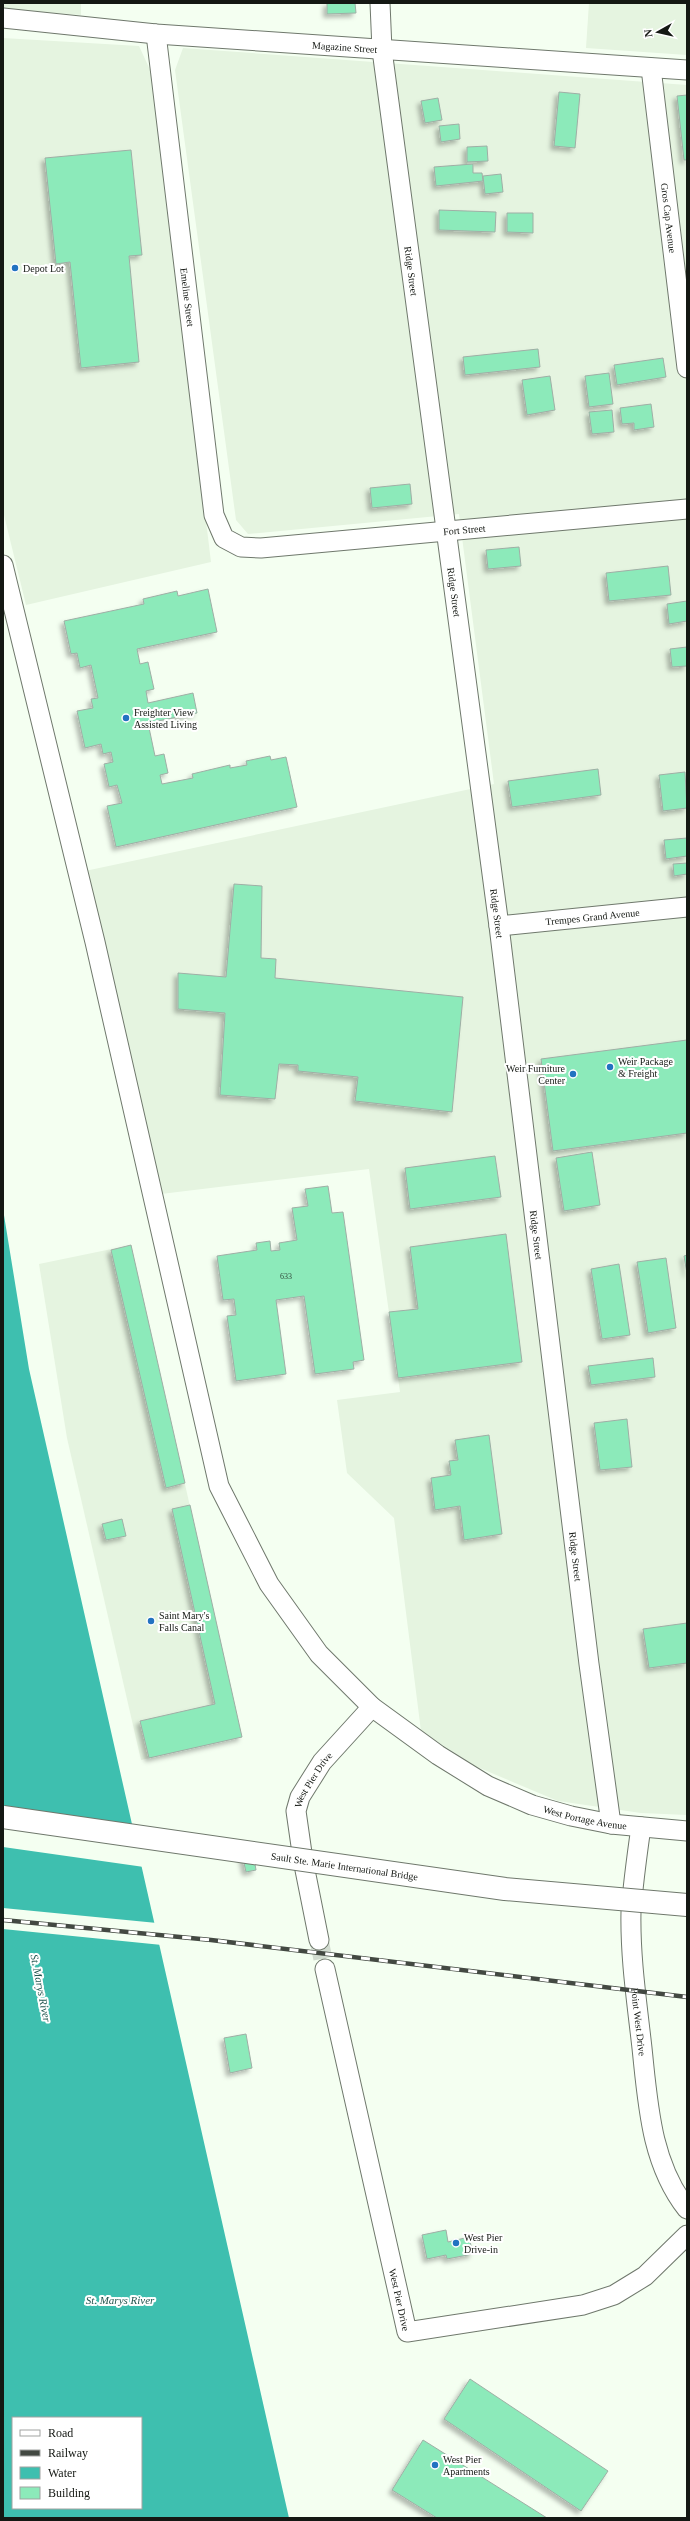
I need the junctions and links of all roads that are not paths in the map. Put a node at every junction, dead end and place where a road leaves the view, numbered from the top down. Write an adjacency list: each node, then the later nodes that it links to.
1 (380, 3): 4 (street, Ridge Street)
2 (3, 18): 3 (street, Magazine Street)
3 (156, 34): 4 (street, Magazine Street); 10 (street, Emeline Street)
4 (382, 50): 5 (street, Magazine Street); 9 (street, Ridge Street)
5 (650, 68): 6 (street, Magazine Street); 7 (street, Gros Cap Avenue)
6 (687, 70)
7 (687, 368)
8 (687, 509): 9 (street, Fort Street)
9 (445, 530): 10 (street, Fort Street); 13 (street, Ridge Street)
10 (241, 547)
11 (3, 565): 14 (street, West Portage Avenue)
12 (687, 907): 13 (street, Trempes Grand Avenue)
13 (499, 926): 16 (street, Ridge Street)
14 (372, 1707): 16 (street, West Portage Avenue); 20 (street, West Pier Drive)
15 (3, 1817): 19 (highway, Sault Ste. Marie International Bridge, bridge)
16 (610, 1824): 17 (street, West Portage Avenue)
17 (641, 1827): 18 (street, West Portage Avenue); 22 (street, Point West Drive)
18 (687, 1831)
19 (687, 1905)
20 (319, 1940)
21 (325, 1969): 23 (street, West Pier Drive)
22 (687, 2209)
23 (687, 2235)

